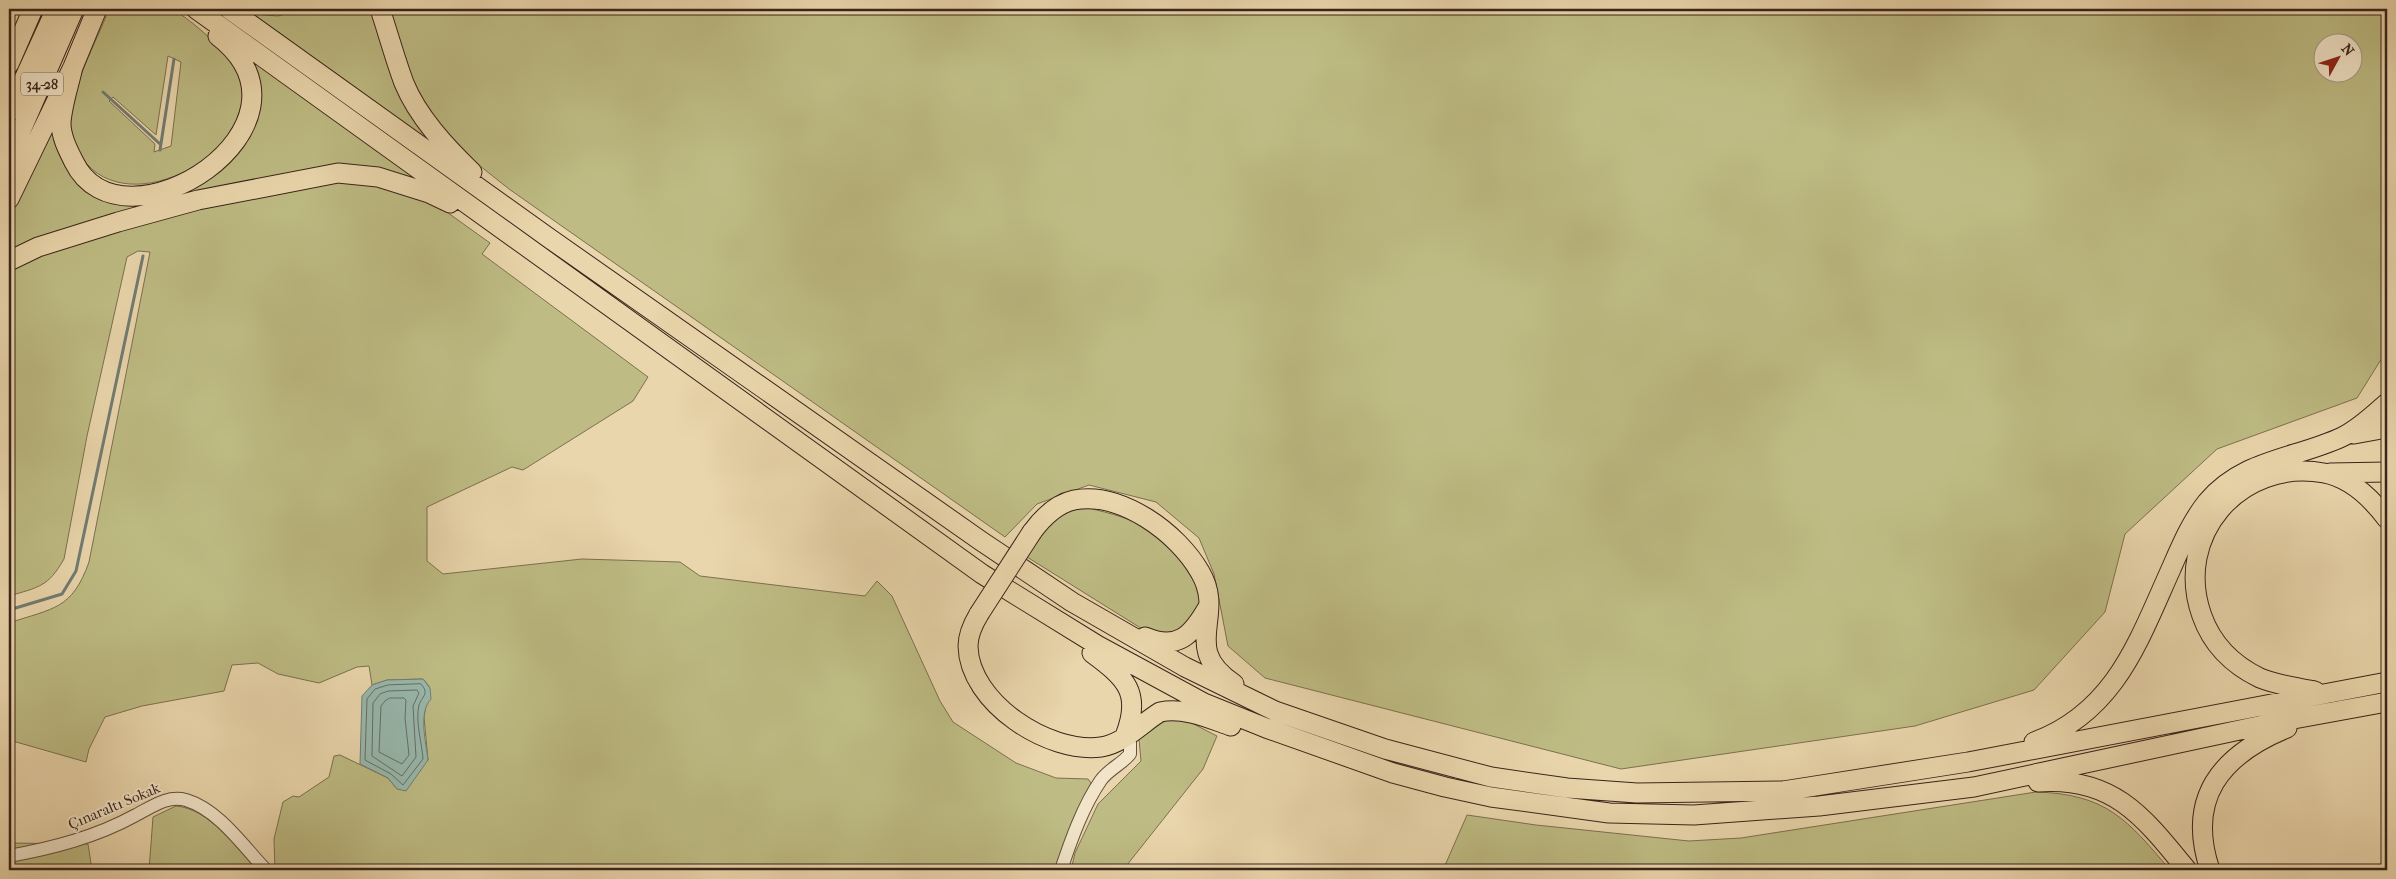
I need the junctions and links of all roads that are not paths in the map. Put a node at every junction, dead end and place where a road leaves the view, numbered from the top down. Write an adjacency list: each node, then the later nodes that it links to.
1 (33, 9): 9 (highway); 10 (highway)
2 (56, 9): 12 (highway, 34-28)
3 (74, 9): 13 (highway, 34-28)
4 (97, 9): 11 (highway)
5 (186, 9): 11 (highway)
6 (196, 9): 15 (highway)
7 (229, 9): 16 (highway)
8 (380, 9): 16 (highway)
9 (9, 42)
10 (9, 64)
11 (73, 67): 14 (highway)
12 (9, 112)
13 (9, 158)
14 (9, 199)
15 (486, 219): 17 (highway); 24 (highway)
16 (549, 238): 25 (highway)
17 (9, 261)
18 (2387, 403): 20 (highway)
19 (2387, 428): 20 (highway)
20 (2342, 437): 33 (highway)
21 (2387, 472): 22 (highway)
22 (2324, 473): 23 (highway); 28 (highway)
23 (2387, 519)
24 (982, 574): 32 (highway); 34 (highway)
25 (1072, 602): 26 (highway); 30 (highway)
26 (1209, 604): 30 (highway); 32 (highway, bridge)
27 (2387, 682): 28 (highway)
28 (2329, 693): 33 (highway)
29 (2387, 702): 31 (highway)
30 (1275, 711): 33 (highway)
31 (2317, 715): 35 (highway); 40 (highway)
32 (1125, 736): 34 (highway); 38 (street)
33 (1968, 762)
34 (1393, 773): 35 (highway)
35 (1974, 787): 39 (highway)
36 (9, 856): 37 (street, Çınaraltı Sokak)
37 (266, 870)
38 (1061, 870)
39 (2187, 870)
40 (2210, 870)

